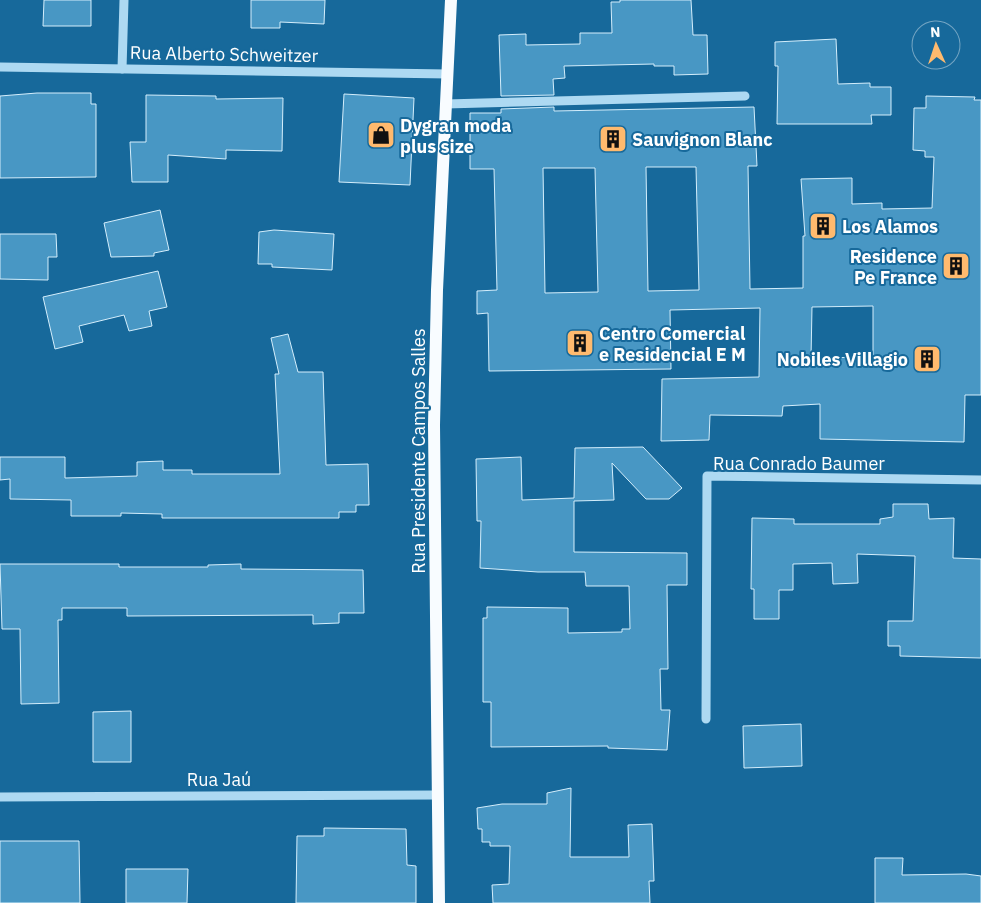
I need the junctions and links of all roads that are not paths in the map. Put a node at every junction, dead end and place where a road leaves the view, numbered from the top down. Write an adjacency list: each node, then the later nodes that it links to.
1 (124, 0): 4 (street)
2 (451, 0): 5 (main road, Rua Presidente Campos Salles)
3 (0, 67): 4 (street, Rua Alberto Schweitzer)
4 (122, 69): 5 (street, Rua Alberto Schweitzer)
5 (448, 74): 7 (main road, Rua Presidente Campos Salles)
6 (745, 96): 7 (street)
7 (446, 104): 10 (main road, Rua Presidente Campos Salles)
8 (981, 480): 9 (street, Rua Conrado Baumer)
9 (706, 719)
10 (438, 795): 11 (street, Rua Jaú); 12 (main road, Rua Presidente Campos Salles)
11 (0, 797)
12 (439, 903)

